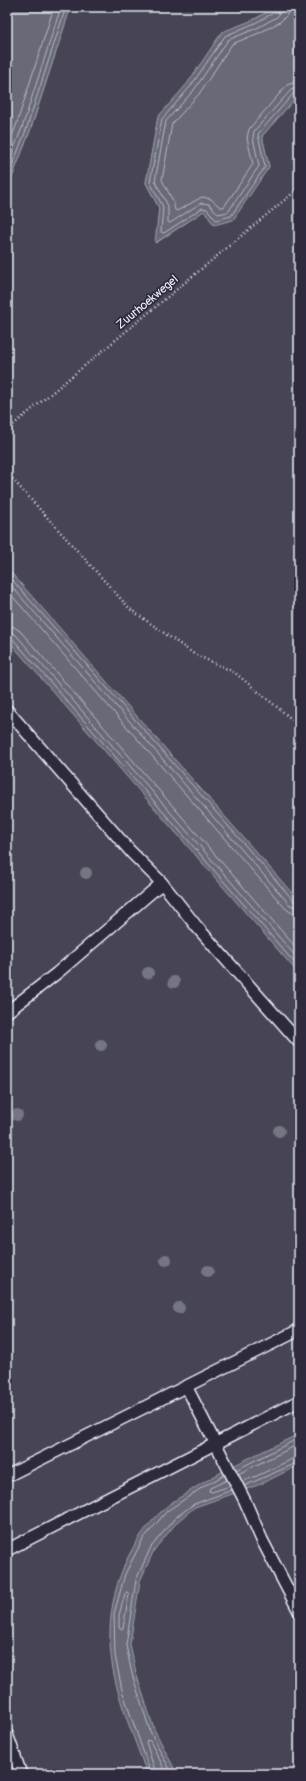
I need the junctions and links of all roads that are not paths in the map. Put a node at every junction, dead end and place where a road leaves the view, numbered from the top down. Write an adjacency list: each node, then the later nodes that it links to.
1 (7, 710): 2 (lane)
2 (162, 884): 3 (lane); 4 (lane)
3 (7, 1012)
4 (299, 1042)
5 (299, 1330): 6 (lane)
6 (186, 1386): 8 (lane); 9 (lane)
7 (299, 1402): 8 (lane)
8 (215, 1445): 10 (lane); 11 (lane)
9 (7, 1476)
10 (7, 1550)
11 (299, 1611)
12 (7, 1734): 13 (lane)
13 (21, 1774)

